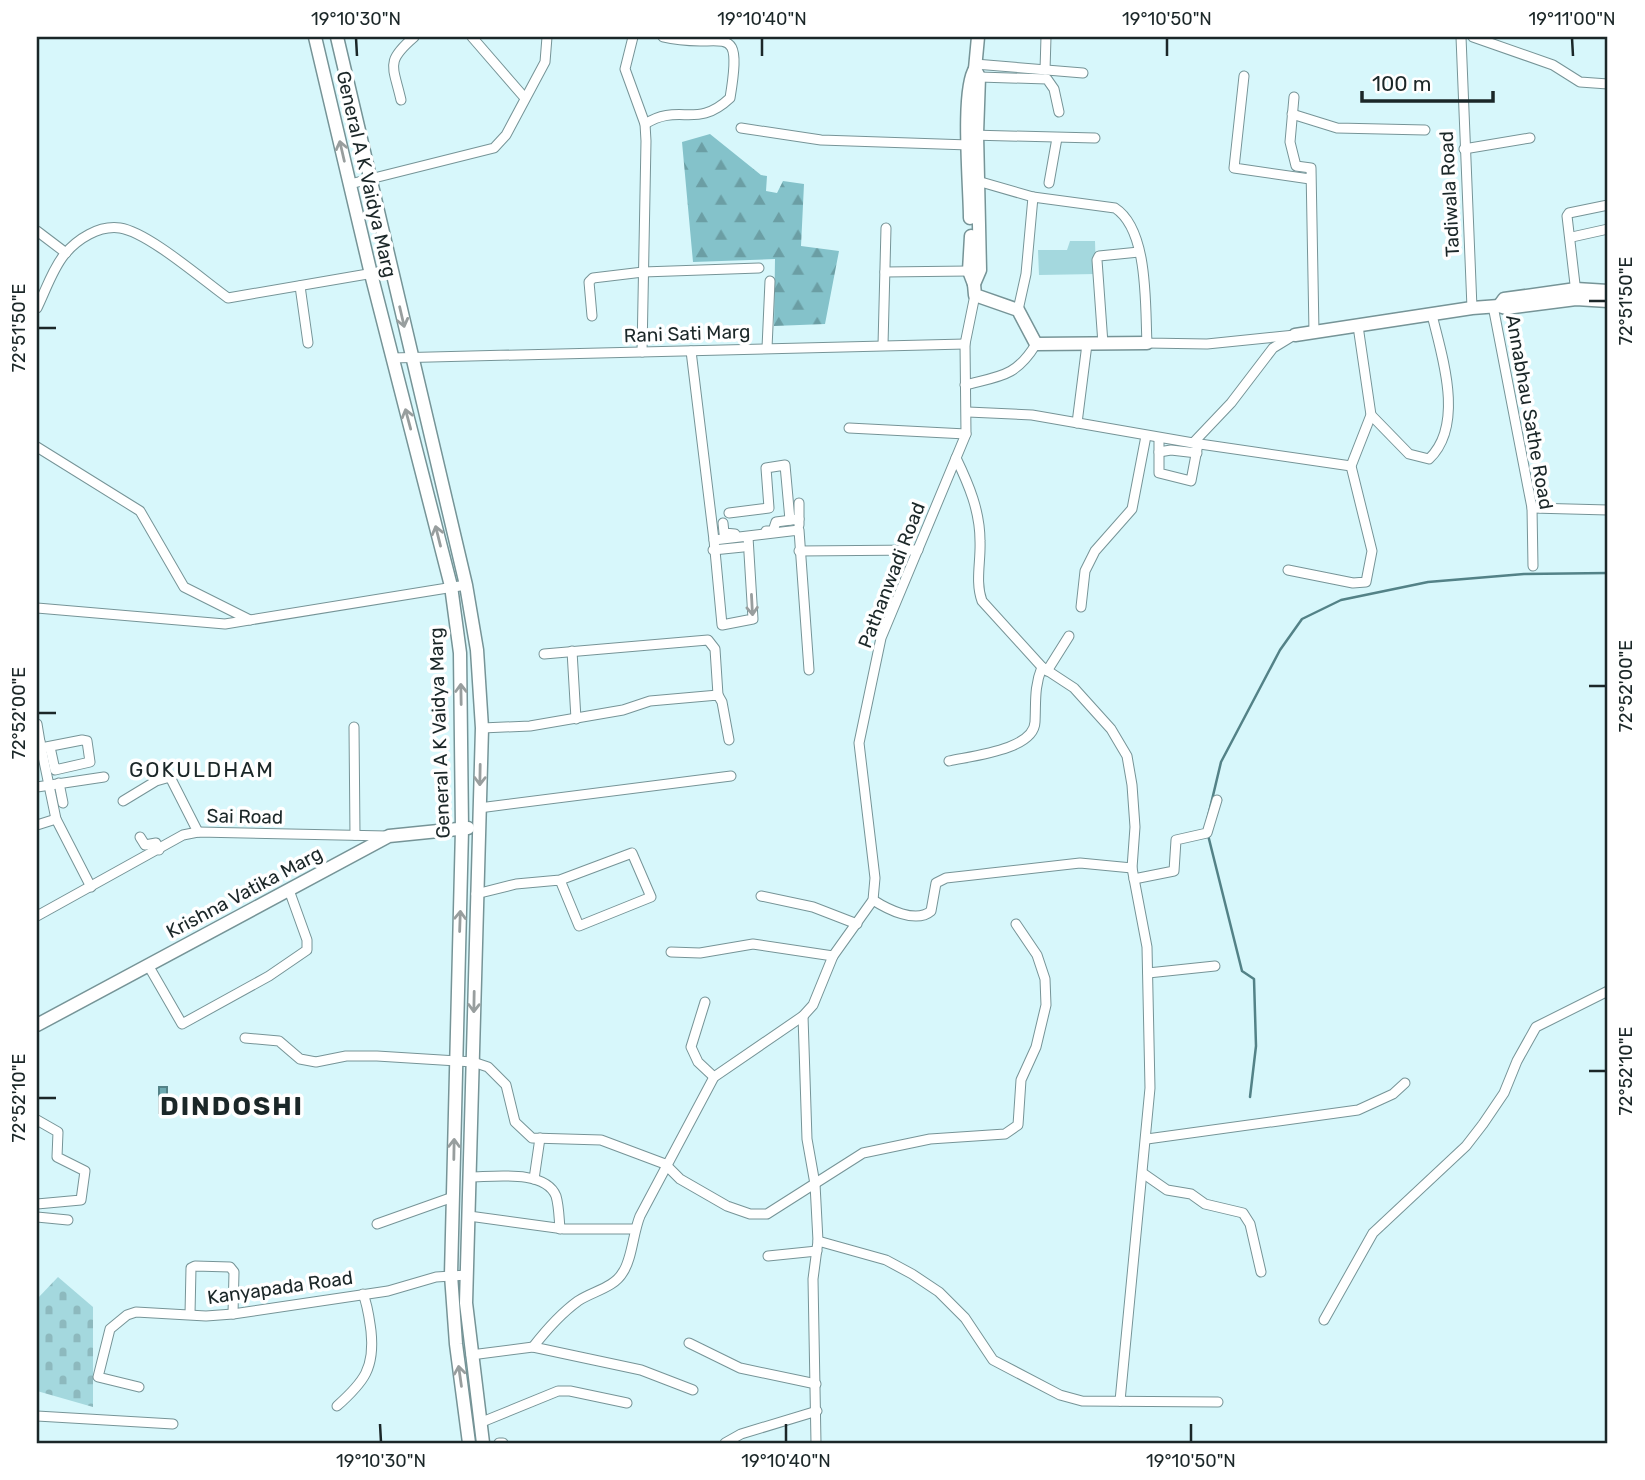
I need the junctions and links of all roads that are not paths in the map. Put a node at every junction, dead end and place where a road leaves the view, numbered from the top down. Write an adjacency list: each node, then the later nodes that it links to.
1 (315, 37): 34 (main road, General A K Vaidya Marg, one-way to 1)
2 (337, 37): 30 (main road, General A K Vaidya Marg)
3 (414, 37): 19 (street)
4 (472, 37): 17 (street)
5 (547, 37): 17 (street)
6 (633, 37): 22 (street)
7 (663, 37): 22 (street)
8 (978, 37): 12 (main road)
9 (1046, 37): 13 (street)
10 (1461, 37): 29 (street, Tadiwala Road)
11 (1474, 37): 16 (street)
12 (976, 70): 13 (street); 20 (street); 25 (main road)
13 (1045, 70): 14 (street)
14 (1083, 72)
15 (1244, 76): 31 (street)
16 (1608, 84)
17 (524, 97): 30 (street)
18 (1294, 97): 21 (street)
19 (401, 100)
20 (1059, 112)
21 (1292, 114): 24 (street); 31 (street)
22 (645, 124): 45 (street)
23 (741, 128): 25 (street)
24 (1425, 130)
25 (971, 138): 26 (street); 32 (main road)
26 (1056, 138): 27 (street); 33 (street)
27 (1095, 138)
28 (1531, 138): 29 (street)
29 (1464, 149): 56 (street, Tadiwala Road)
30 (369, 179): 34 (street); 44 (main road, General A K Vaidya Marg)
31 (1310, 179): 61 (street)
32 (974, 180): 35 (street); 49 (main road)
33 (1049, 183)
34 (350, 184): 47 (main road, General A K Vaidya Marg)
35 (1033, 197): 41 (street); 57 (street)
36 (1608, 205): 40 (street)
37 (886, 228): 46 (street)
38 (1608, 229): 40 (street)
39 (37, 231): 42 (street)
40 (1572, 237): 52 (street)
41 (1139, 252): 64 (street); 68 (street)
42 (66, 253): 50 (street); 55 (street)
43 (759, 268): 45 (street)
44 (391, 270): 47 (street); 73 (main road, General A K Vaidya Marg, one-way to 73)
45 (643, 272): 59 (street); 71 (street)
46 (885, 272): 49 (street); 69 (street)
47 (371, 274): 50 (street); 74 (main road, General A K Vaidya Marg)
48 (770, 281): 70 (street)
49 (973, 283): 57 (main road); 65 (street, Pathanwadi Road)
50 (300, 286): 63 (street)
51 (1608, 291): 52 (main road)
52 (1576, 294): 53 (main road); 54 (main road)
53 (1608, 301)
54 (1496, 306): 56 (main road); 89 (street, Annabhau Sathe Road)
55 (37, 308)
56 (1472, 308): 58 (main road)
57 (1018, 310): 66 (main road)
58 (1432, 315): 60 (main road); 77 (street)
59 (592, 316)
60 (1358, 326): 61 (main road); 77 (street)
61 (1314, 332): 62 (main road)
62 (1295, 335): 64 (street); 84 (street)
63 (308, 342)
64 (1147, 343): 68 (main road)
65 (965, 344): 69 (street, Rani Sati Marg); 75 (street, Pathanwadi Road)
66 (1036, 344): 67 (main road); 75 (street)
67 (1087, 344): 68 (main road); 78 (street)
68 (1103, 344)
69 (883, 345): 70 (street, Rani Sati Marg)
70 (767, 348): 72 (street, Rani Sati Marg)
71 (642, 350): 72 (street, Rani Sati Marg); 73 (street, Rani Sati Marg)
72 (691, 351): 96 (street)
73 (411, 356): 74 (street, Rani Sati Marg); 102 (main road, General A K Vaidya Marg)
74 (392, 358): 103 (main road, General A K Vaidya Marg, one-way to 74)
75 (965, 385): 76 (street, Pathanwadi Road)
76 (968, 412): 78 (street); 80 (street, Pathanwadi Road)
77 (1371, 415): 87 (street)
78 (1077, 423): 81 (street)
79 (849, 428): 80 (street)
80 (966, 434): 86 (street, Pathanwadi Road)
81 (1146, 436): 82 (street); 104 (street)
82 (1159, 439): 84 (street); 85 (street)
83 (37, 447): 106 (street)
84 (1196, 447): 85 (street); 85 (street); 87 (street)
85 (1159, 452)
86 (956, 458): 98 (street, Pathanwadi Road); 110 (street)
87 (1351, 466): 101 (street)
88 (799, 503): 92 (street)
89 (1532, 509): 90 (street); 100 (street, Annabhau Sathe Road)
90 (1608, 510)
91 (729, 513): 92 (street)
92 (794, 520): 93 (street); 94 (street)
93 (723, 523)
94 (799, 530): 95 (street); 99 (street)
95 (748, 537): 96 (street); 96 (street, one-way to 96)
96 (714, 545): 97 (street)
97 (743, 547)
98 (918, 550): 99 (street); 145 (street, Pathanwadi Road)
99 (799, 551): 111 (street)
100 (1533, 566)
101 (1288, 570)
102 (466, 585): 103 (street); 116 (main road, General A K Vaidya Marg)
103 (451, 586): 106 (street); 132 (main road, General A K Vaidya Marg, one-way to 103)
104 (1081, 607)
105 (37, 608): 106 (street)
106 (250, 620)
107 (1069, 636): 110 (street)
108 (572, 651): 109 (street); 112 (street); 113 (street)
109 (544, 654)
110 (1044, 669): 119 (street); 138 (street)
111 (809, 670)
112 (718, 695): 113 (street); 117 (street)
113 (576, 719): 116 (street)
114 (37, 724): 118 (street)
115 (354, 727): 134 (street)
116 (482, 728): 128 (main road, General A K Vaidya Marg, one-way to 128)
117 (729, 740)
118 (42, 745): 118 (street); 123 (street)
119 (949, 761)
120 (732, 776): 128 (street)
121 (104, 777): 122 (street)
122 (59, 783): 123 (street); 127 (street)
123 (48, 785): 124 (street); 129 (street)
124 (37, 787)
125 (1216, 800): 139 (street)
126 (123, 801): 133 (street)
127 (63, 803)
128 (480, 808): 131 (main road, General A K Vaidya Marg)
129 (56, 819): 130 (street); 141 (street)
130 (37, 825)
131 (480, 828): 132 (main road, Krishna Vatika Marg); 143 (main road, General A K Vaidya Marg)
132 (462, 829): 135 (main road, Krishna Vatika Marg); 159 (main road, General A K Vaidya Marg, one-way to 132)
133 (198, 832): 134 (street, Sai Road); 137 (street, Sai Road)
134 (355, 835): 135 (street, Sai Road)
135 (389, 836): 142 (main road, Krishna Vatika Marg)
136 (140, 837): 137 (street)
137 (159, 844): 141 (street, Sai Road)
138 (1132, 868): 139 (street); 145 (street)
139 (1134, 879): 153 (street)
140 (560, 880): 140 (street); 143 (street)
141 (91, 887): 146 (street, Sai Road)
142 (289, 890): 151 (main road, Krishna Vatika Marg); 151 (street)
143 (476, 894): 160 (main road, General A K Vaidya Marg, one-way to 160)
144 (761, 896): 147 (street)
145 (873, 900): 147 (street)
146 (37, 916)
147 (856, 924): 150 (street)
148 (1016, 924): 172 (street)
149 (671, 952): 150 (street)
150 (833, 956): 156 (street)
151 (148, 965): 157 (main road, Krishna Vatika Marg)
152 (1215, 966): 153 (street)
153 (1148, 973): 167 (street)
154 (1608, 991): 189 (street)
155 (705, 1002): 161 (street)
156 (803, 1016): 161 (street); 172 (street)
157 (37, 1025)
158 (245, 1038): 159 (street)
159 (455, 1059): 160 (street); 173 (main road, General A K Vaidya Marg, one-way to 159)
160 (473, 1062): 166 (street); 170 (main road, General A K Vaidya Marg)
161 (714, 1077): 168 (street)
162 (1405, 1083): 167 (street)
163 (37, 1120): 164 (street)
164 (48, 1127): 165 (street); 174 (street)
165 (37, 1129)
166 (540, 1138): 168 (street); 171 (street)
167 (1147, 1139): 169 (street)
168 (665, 1164): 172 (street); 180 (street)
169 (1144, 1174): 183 (street); 196 (street)
170 (469, 1177): 171 (street); 175 (main road, General A K Vaidya Marg)
171 (534, 1179): 179 (street)
172 (815, 1184): 181 (street)
173 (453, 1197): 178 (street); 184 (main road, General A K Vaidya Marg)
174 (37, 1204)
175 (468, 1216): 179 (street); 185 (main road, General A K Vaidya Marg)
176 (37, 1217): 177 (street)
177 (68, 1220)
178 (377, 1224)
179 (560, 1229): 180 (street)
180 (635, 1229): 191 (street)
181 (818, 1246): 182 (street); 193 (street); 196 (street)
182 (768, 1256)
183 (1261, 1272)
184 (451, 1275): 185 (street, Kanyapada Road); 186 (street, Kanyapada Road); 204 (main road, General A K Vaidya Marg, one-way to 184)
185 (467, 1275): 192 (main road, General A K Vaidya Marg)
186 (363, 1294): 188 (street, Kanyapada Road); 199 (street)
187 (190, 1314): 188 (street, Kanyapada Road); 188 (street); 194 (street, Kanyapada Road)
188 (233, 1314)
189 (1324, 1320)
190 (689, 1343): 193 (street)
191 (533, 1347): 192 (street); 195 (street)
192 (471, 1355): 202 (main road, General A K Vaidya Marg)
193 (816, 1384): 200 (street)
194 (139, 1387)
195 (693, 1390)
196 (1121, 1401): 197 (street)
197 (1218, 1402)
198 (627, 1404): 202 (street)
199 (337, 1406)
200 (817, 1411): 206 (street); 207 (street)
201 (37, 1416): 203 (street)
202 (482, 1422): 205 (main road, General A K Vaidya Marg)
203 (173, 1424)
204 (469, 1443)
205 (483, 1443)
206 (725, 1443)
207 (816, 1443)

